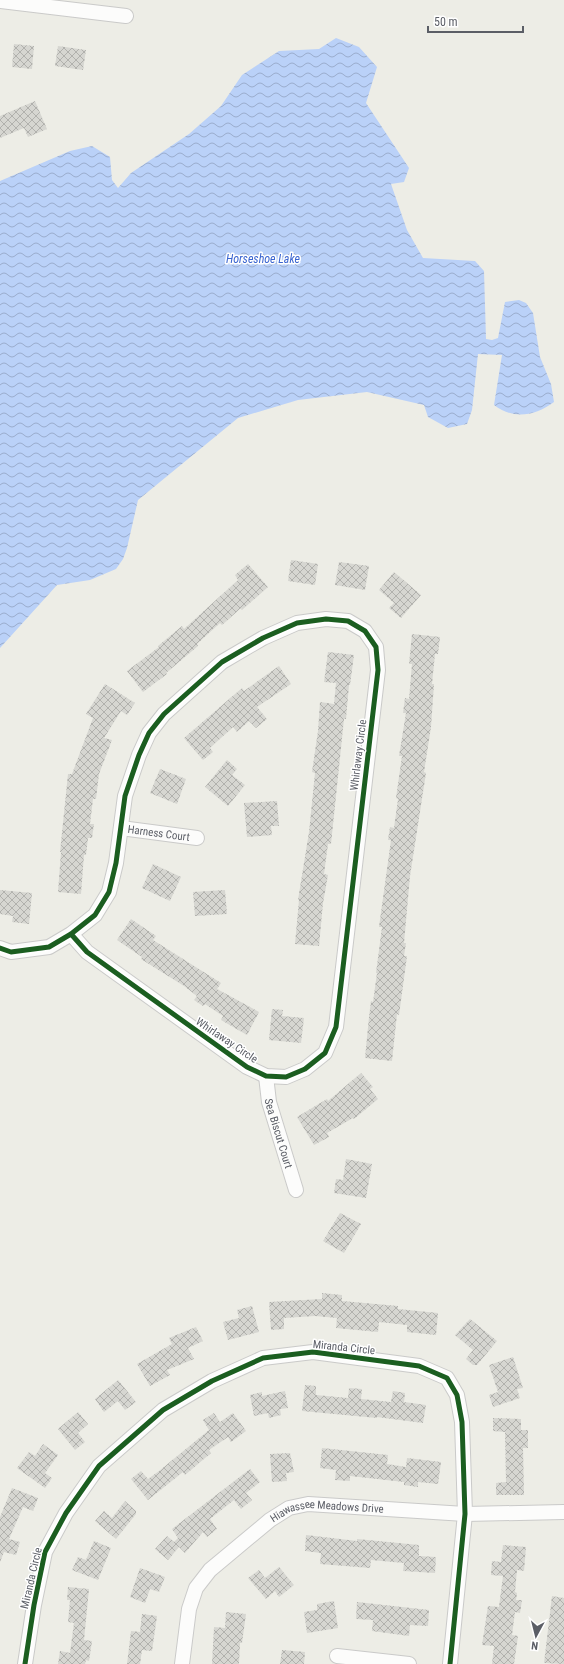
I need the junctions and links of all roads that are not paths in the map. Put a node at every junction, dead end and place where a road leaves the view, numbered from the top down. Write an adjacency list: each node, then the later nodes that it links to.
1 (0, 1): 2 (street)
2 (65, 4): 3 (street)
3 (126, 16)
4 (121, 828): 5 (street, Harness Court); 6 (street, Whirlaway Circle); 8 (street, Whirlaway Circle)
5 (197, 838)
6 (71, 934): 7 (street); 8 (street, Whirlaway Circle)
7 (0, 948)
8 (266, 1076): 9 (street, Sea Biscut Court)
9 (296, 1190)
10 (564, 1512): 11 (street, Hiawassee Meadows Drive)
11 (465, 1514): 13 (street, Miranda Circle); 14 (street, Hiawassee Meadows Drive); 16 (street, Miranda Circle)
12 (337, 1656): 15 (street)
13 (25, 1664)
14 (182, 1664)
15 (409, 1664)
16 (450, 1664)

